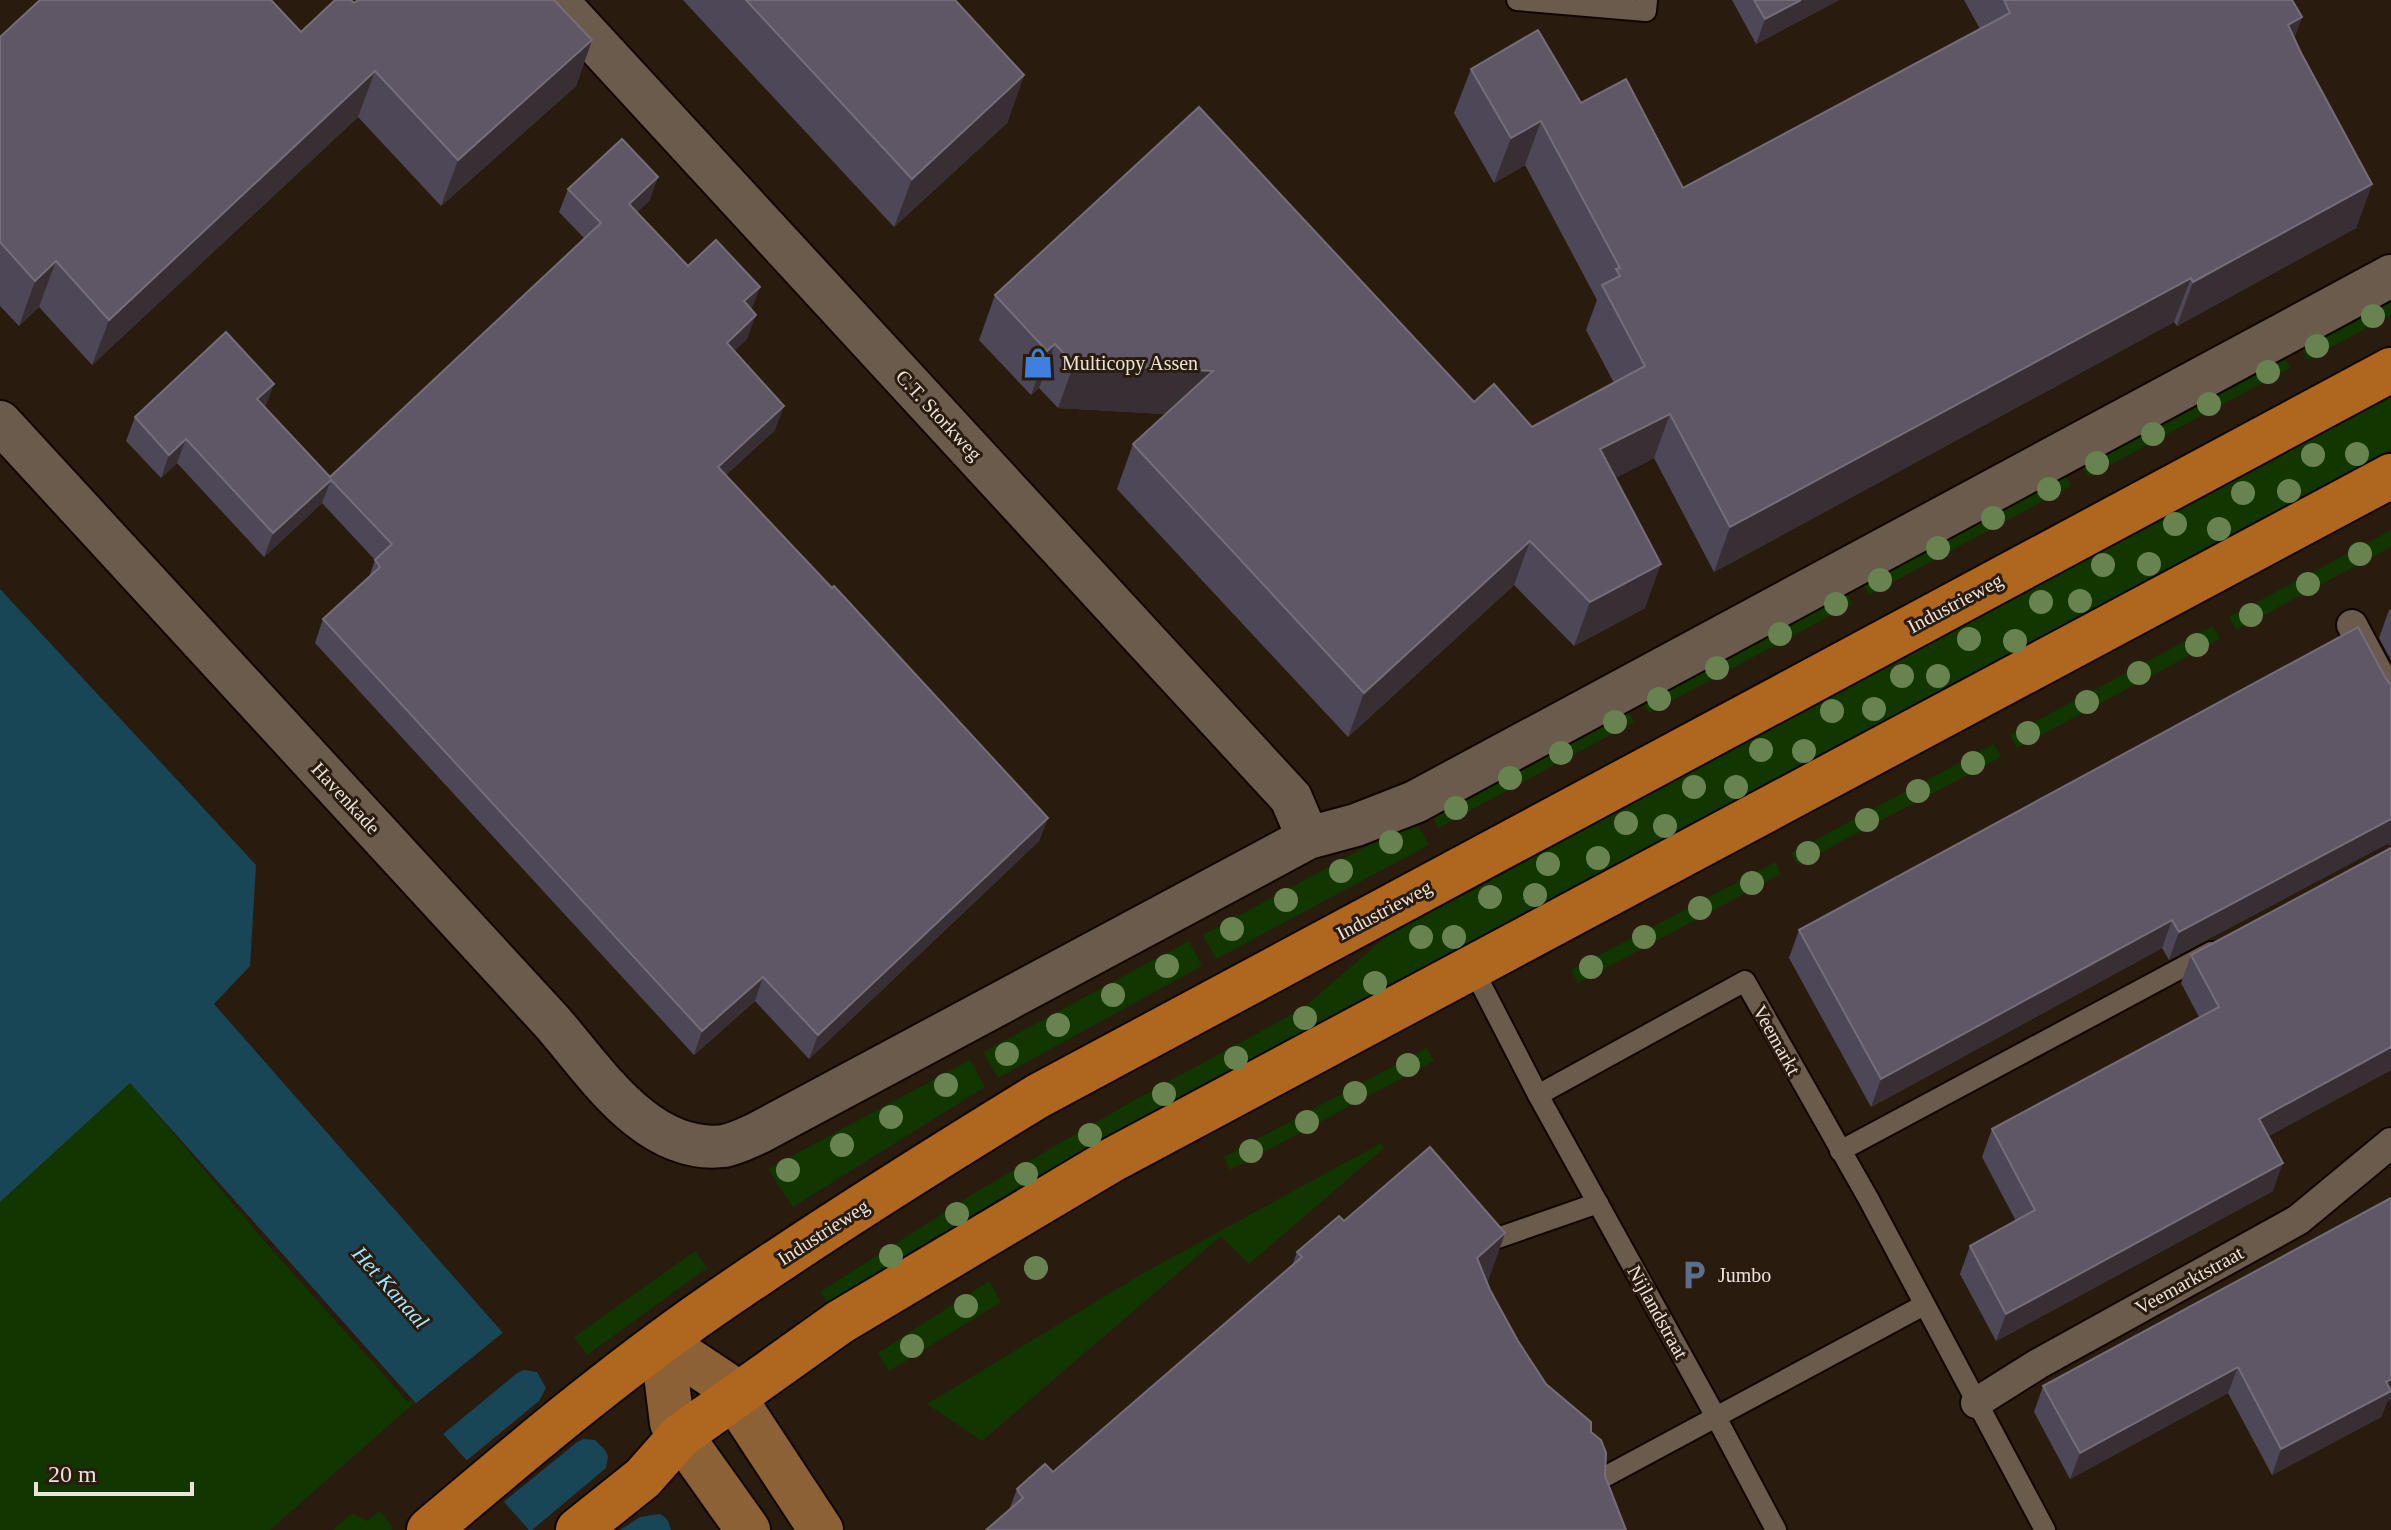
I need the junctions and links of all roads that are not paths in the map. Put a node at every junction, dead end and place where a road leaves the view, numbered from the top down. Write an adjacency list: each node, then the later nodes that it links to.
1 (556, 0): 10 (street, C.T. Storkweg)
2 (1517, 0): 3 (lane)
3 (1647, 0)
4 (2391, 276): 10 (street)
5 (2391, 370): 19 (main road, Industrieweg)
6 (0, 422): 10 (street, Havenkade)
7 (2391, 476): 12 (main road)
8 (2352, 625): 9 (street)
9 (2391, 698)
10 (1308, 838)
11 (2223, 946): 15 (lane)
12 (1473, 969): 13 (lane, Nijlandstraat); 20 (main road)
13 (1538, 1095): 15 (lane, Veemarkt); 16 (lane, Nijlandstraat)
14 (2391, 1143): 21 (street, Veemarktstraat)
15 (1840, 1151): 18 (lane, Veemarkt)
16 (1598, 1203): 17 (lane); 22 (lane, Nijlandstraat)
17 (1486, 1242)
18 (1924, 1305): 21 (lane, Veemarkt); 22 (lane)
19 (662, 1342): 20 (main road); 23 (main road); 25 (main road, Industrieweg)
20 (734, 1396): 23 (main road); 28 (main road)
21 (1976, 1403): 30 (lane, Veemarkt)
22 (1716, 1417): 24 (lane); 29 (lane, Nijlandstraat)
23 (680, 1436): 26 (main road); 27 (main road)
24 (1580, 1489)
25 (429, 1530)
26 (578, 1530)
27 (748, 1530)
28 (821, 1530)
29 (1776, 1530)
30 (2045, 1530)

